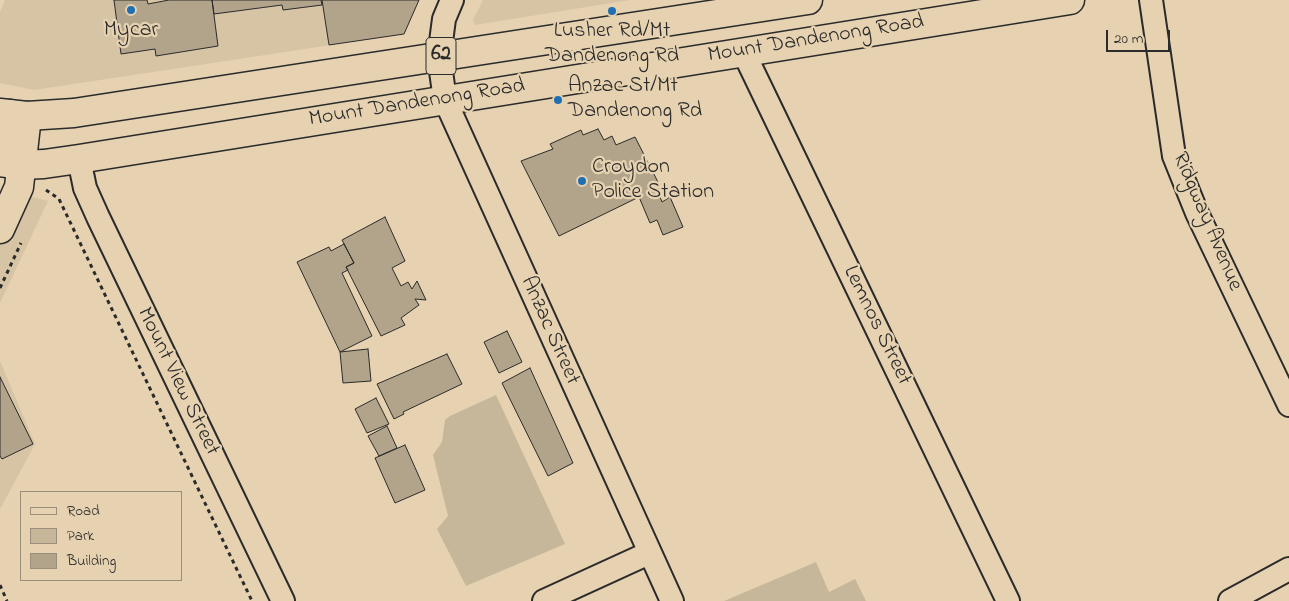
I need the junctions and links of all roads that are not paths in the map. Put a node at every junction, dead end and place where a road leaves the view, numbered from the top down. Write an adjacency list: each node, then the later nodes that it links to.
1 (452, 0): 6 (street, Anzac Street)
2 (808, 0): 6 (main road, Mount Dandenong Road / 62)
3 (1070, 0): 5 (main road, Mount Dandenong Road / 62)
4 (1152, 0): 12 (street, Ridgway Avenue)
5 (743, 51): 7 (main road, Mount Dandenong Road / 62); 18 (street, Lemnos Street)
6 (439, 57): 7 (street, Anzac Street); 8 (main road, Mount Dandenong Road / 62)
7 (445, 100): 10 (main road, Mount Dandenong Road / 62); 13 (street, Anzac Street)
8 (12, 114): 9 (main road)
9 (7, 159): 10 (main road, Mount Dandenong Road / 62); 11 (main road)
10 (79, 159): 15 (street, Mount View Street)
11 (0, 229)
12 (1289, 405)
13 (649, 552): 16 (street); 17 (street, Anzac Street)
14 (1289, 569): 19 (street)
15 (283, 601)
16 (544, 601)
17 (672, 601)
18 (1008, 601)
19 (1230, 601)

